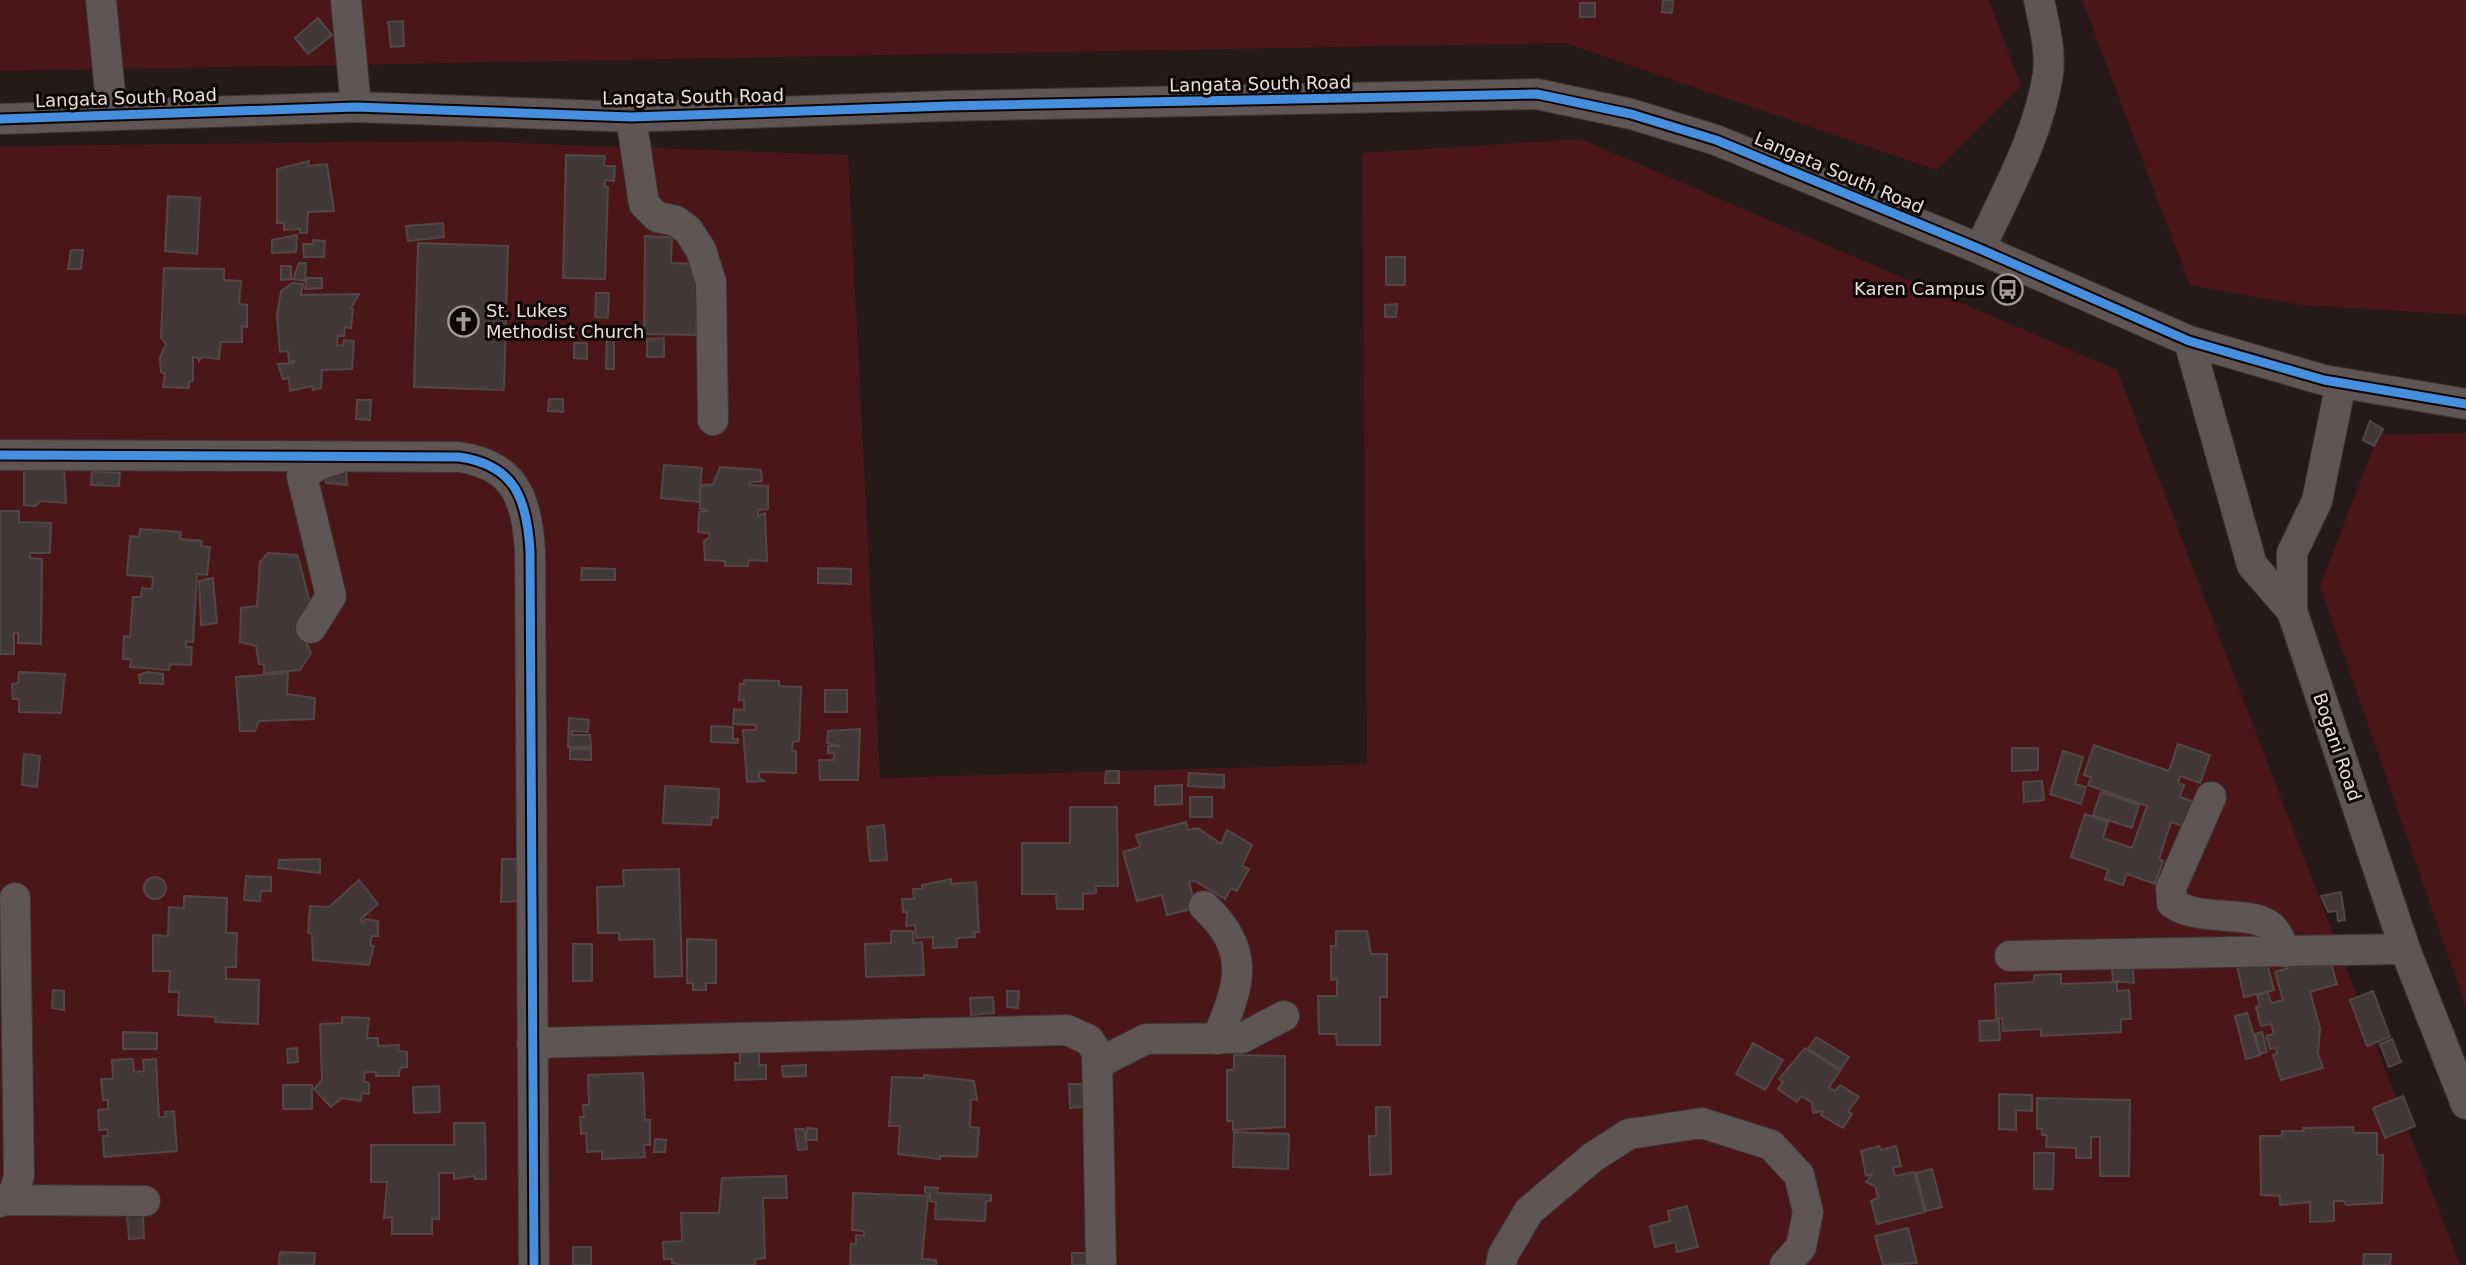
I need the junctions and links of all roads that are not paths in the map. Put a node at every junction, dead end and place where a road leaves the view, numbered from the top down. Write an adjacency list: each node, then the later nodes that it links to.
1 (101, 0): 5 (street)
2 (346, 0): 4 (street)
3 (2039, 0): 8 (street)
4 (356, 107): 5 (street, Langata South Road); 6 (street, Langata South Road)
5 (112, 113): 7 (street, Langata South Road)
6 (631, 117): 8 (street, Langata South Road); 12 (street)
7 (0, 118)
8 (1980, 249): 9 (street, Langata South Road)
9 (2189, 341): 10 (street, Langata South Road); 15 (street)
10 (2341, 383): 11 (street, Langata South Road); 15 (street, Bogani Road)
11 (2466, 404)
12 (713, 420)
13 (0, 454): 14 (street)
14 (341, 457): 16 (street); 25 (street)
15 (2291, 611): 20 (street, Bogani Road)
16 (311, 628)
17 (2211, 797): 21 (street)
18 (15, 898): 28 (street)
19 (1204, 906): 24 (street)
20 (2405, 949): 21 (street); 27 (street, Bogani Road)
21 (2285, 952): 22 (street)
22 (2010, 956)
23 (1284, 1016): 24 (street)
24 (1217, 1039): 26 (street)
25 (532, 1043): 26 (street); 30 (street)
26 (1098, 1063): 31 (street)
27 (2465, 1098)
28 (4, 1201): 29 (street)
29 (145, 1201)
30 (534, 1265)
31 (1101, 1265)
32 (1501, 1265): 33 (street)
33 (1785, 1265)

